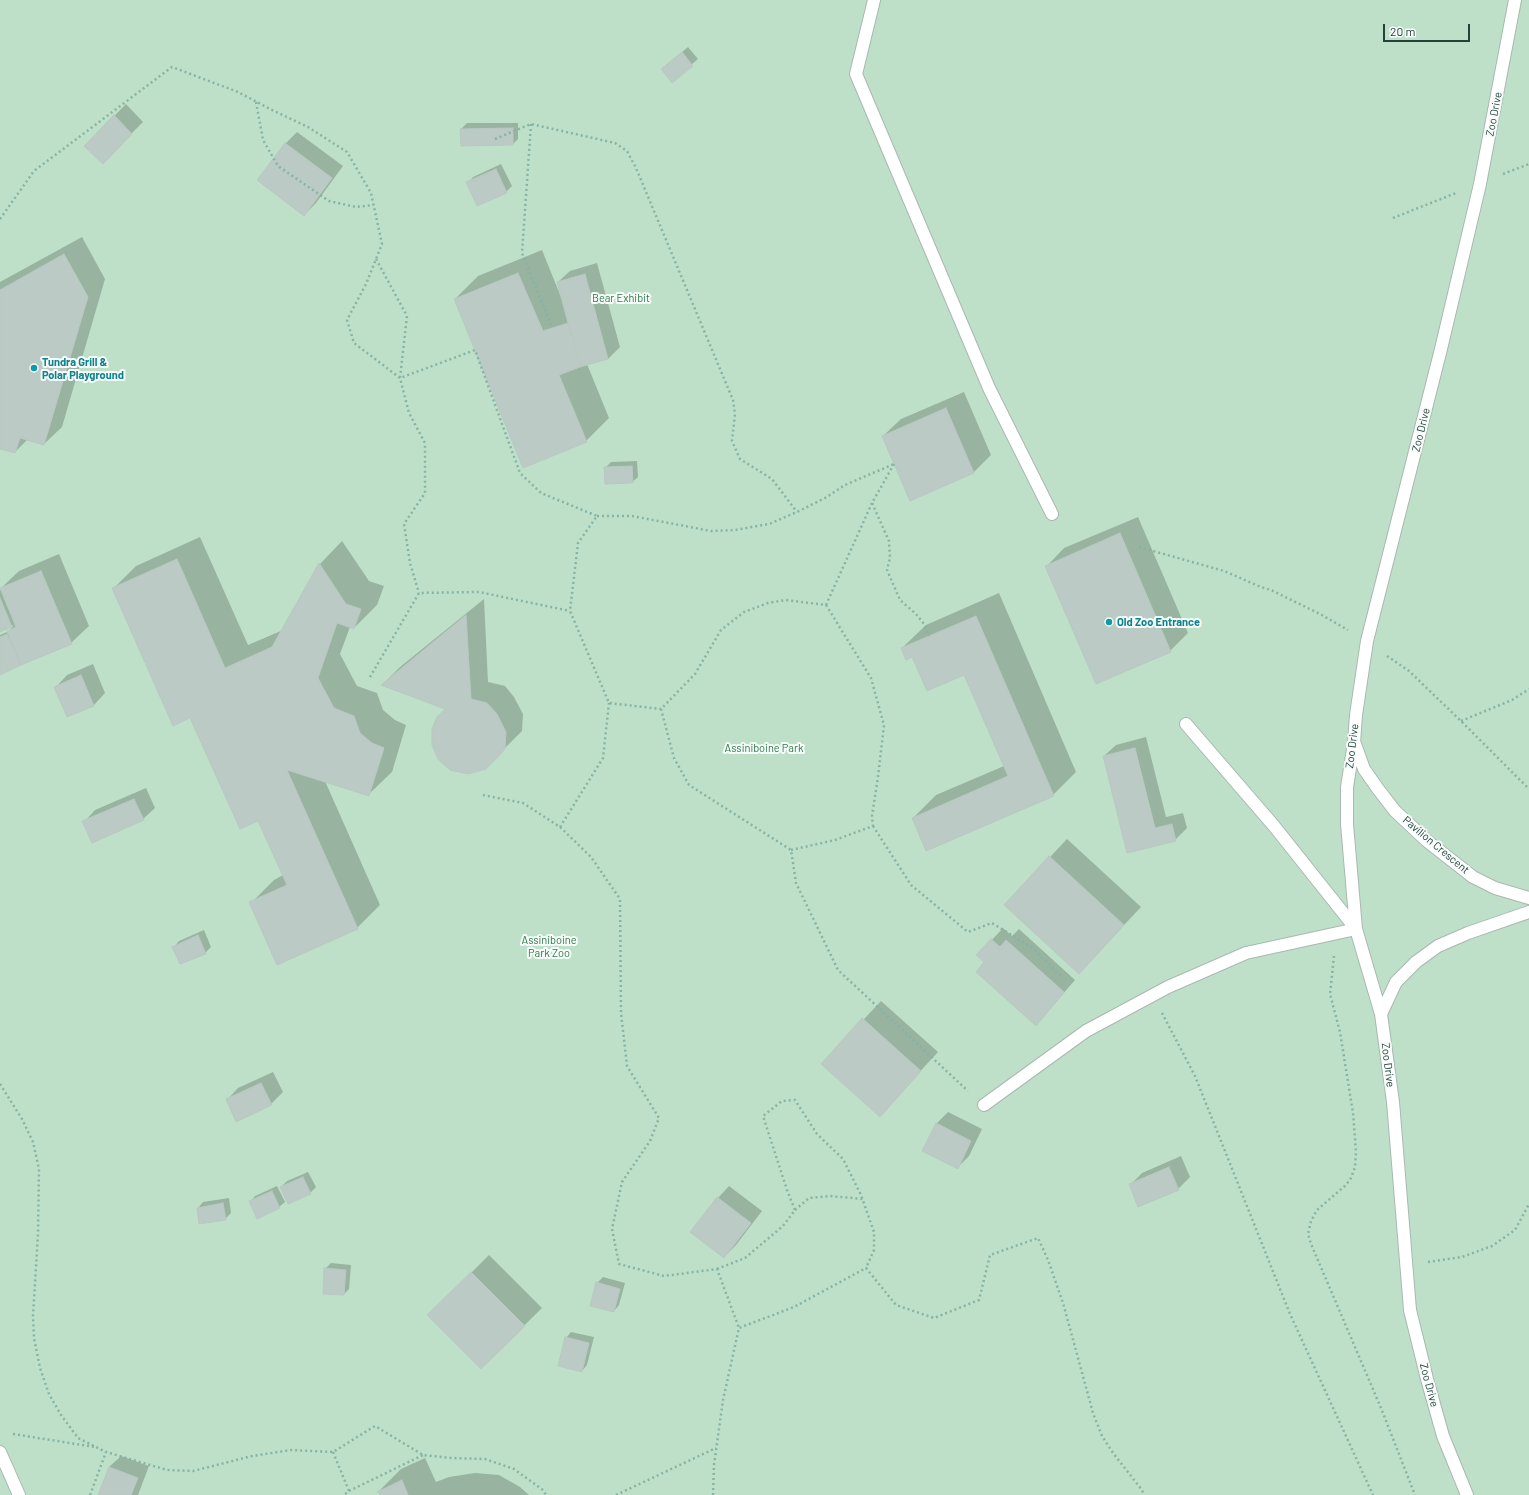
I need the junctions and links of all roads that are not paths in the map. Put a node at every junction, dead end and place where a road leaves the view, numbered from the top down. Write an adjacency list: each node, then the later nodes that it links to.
1 (874, 0): 3 (street)
2 (1515, 0): 5 (street, Zoo Drive)
3 (1052, 514)
4 (1186, 724): 8 (street)
5 (1354, 743): 6 (street, Pavilion Crescent); 8 (street, Zoo Drive)
6 (1529, 898)
7 (1529, 912): 9 (street)
8 (1356, 929): 9 (street, Zoo Drive); 10 (street)
9 (1381, 1014): 13 (street, Zoo Drive)
10 (984, 1106)
11 (0, 1452): 12 (street)
12 (19, 1495)
13 (1467, 1495)

